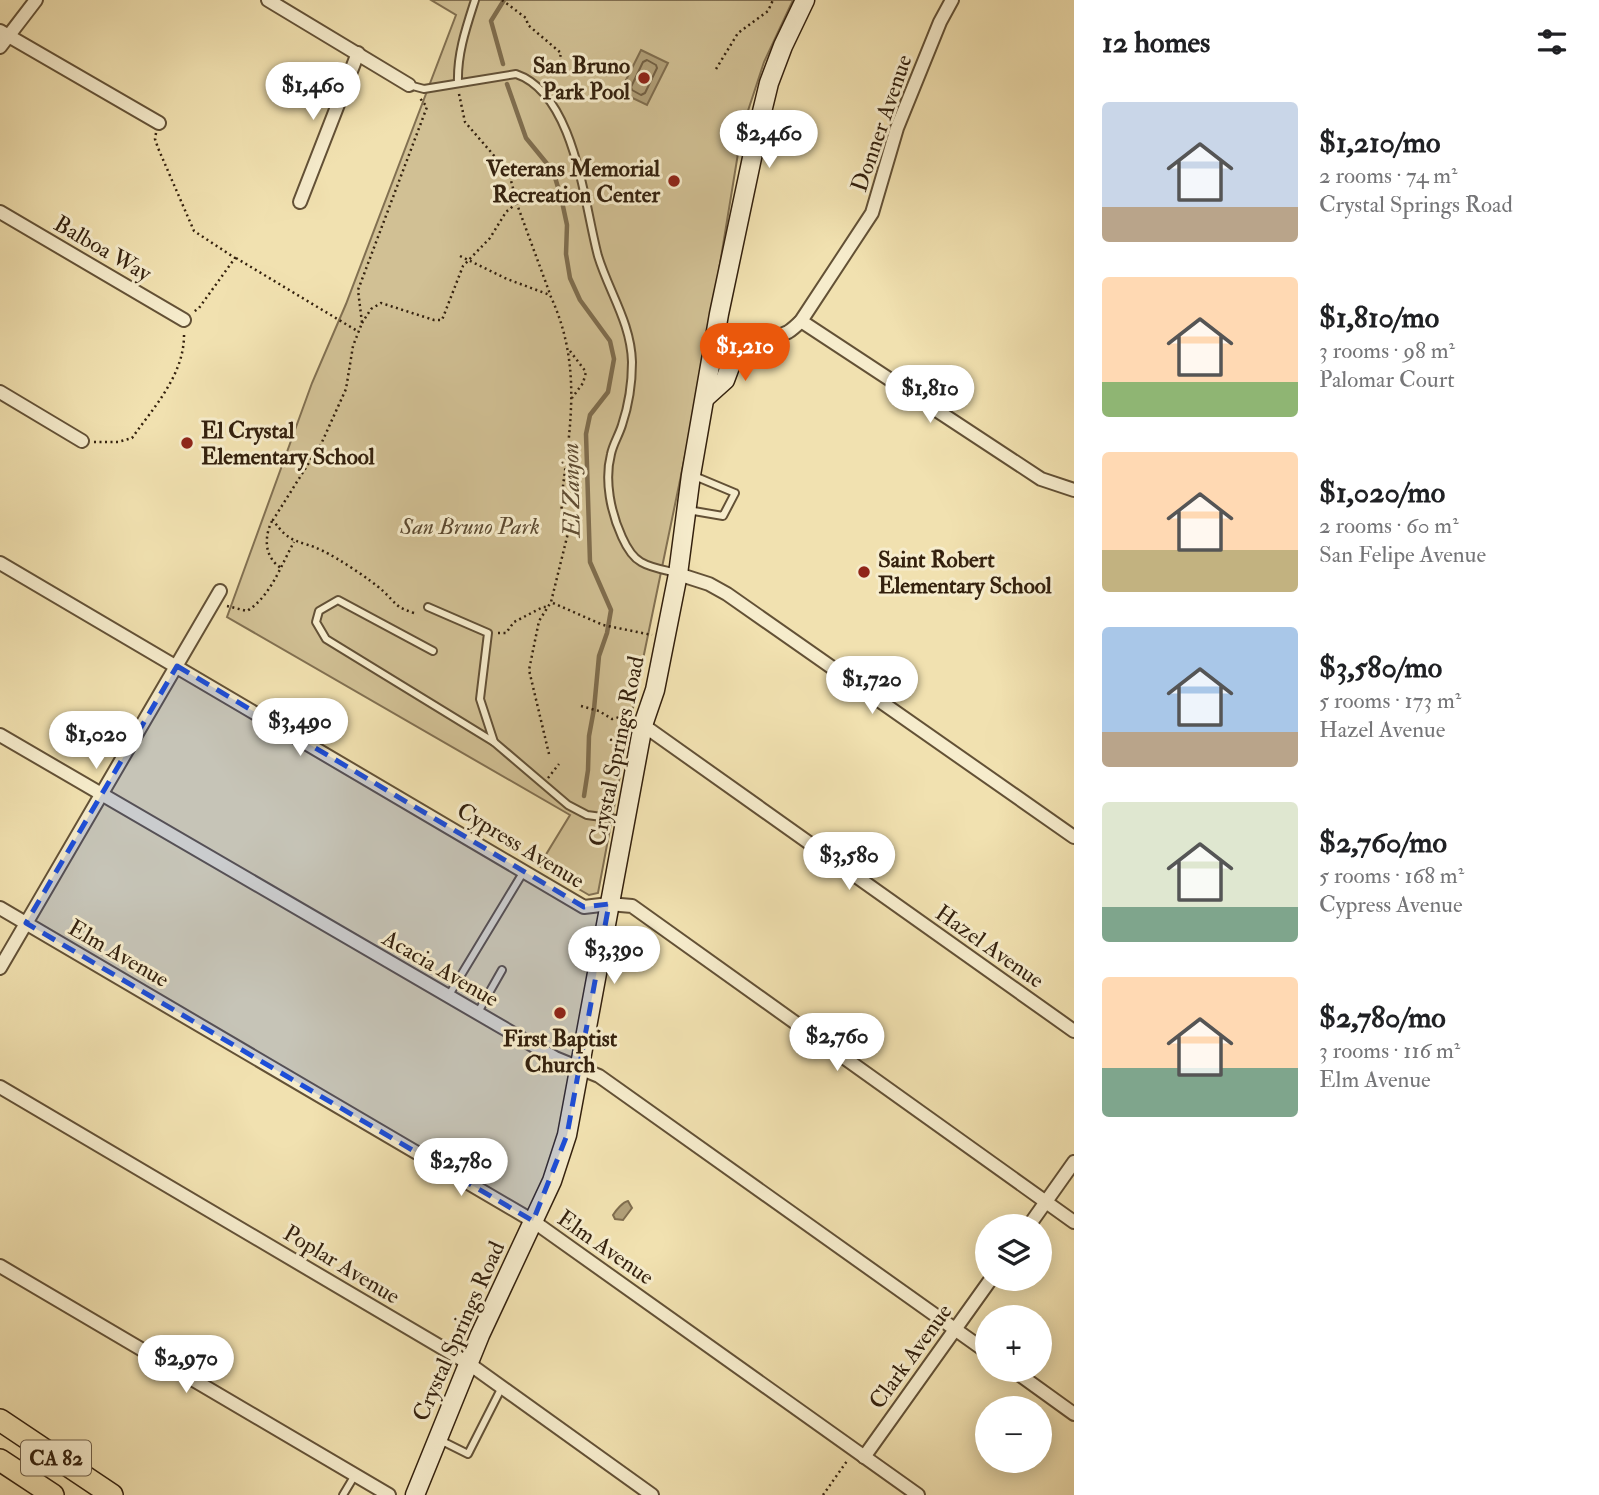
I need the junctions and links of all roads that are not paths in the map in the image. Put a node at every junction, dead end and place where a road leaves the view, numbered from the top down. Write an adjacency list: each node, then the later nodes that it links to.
1 (36, 0): 6 (street)
2 (268, 0): 8 (street)
3 (475, 0): 9 (lane)
4 (805, 0): 16 (main road, Crystal Springs Road)
5 (952, 0): 15 (street, Donner Avenue)
6 (4, 34): 7 (street); 11 (street)
7 (0, 47)
8 (358, 53): 10 (street); 12 (street)
9 (458, 83): 10 (lane); 25 (lane)
10 (412, 87)
11 (159, 124)
12 (300, 202)
13 (0, 212): 14 (street, Balboa Way)
14 (184, 320)
15 (801, 321): 17 (street); 22 (street)
16 (716, 334): 17 (street); 19 (main road, Crystal Springs Road)
17 (741, 337): 19 (main road)
18 (0, 392): 20 (street)
19 (705, 398): 21 (main road, Crystal Springs Road)
20 (82, 441)
21 (691, 475): 23 (main road, Crystal Springs Road); 23 (lane)
22 (1074, 490)
23 (686, 509): 25 (main road, Crystal Springs Road)
24 (0, 563): 29 (street, Cypress Avenue)
25 (678, 574): 30 (main road, Crystal Springs Road); 35 (street)
26 (219, 594): 29 (street)
27 (428, 607): 32 (lane)
28 (433, 651): 32 (lane)
29 (177, 666): 33 (street); 36 (street, Cypress Avenue)
30 (644, 722): 34 (main road, Crystal Springs Road); 44 (street, Hazel Avenue)
31 (0, 735): 33 (street, Acacia Avenue)
32 (494, 743): 34 (lane)
33 (102, 794): 39 (street); 42 (street, Acacia Avenue)
34 (625, 820): 37 (main road, Crystal Springs Road)
35 (1074, 836)
36 (524, 871): 37 (street, Cypress Avenue); 42 (lane)
37 (609, 904): 45 (main road, Crystal Springs Road); 48 (street, Cypress Avenue)
38 (0, 908): 39 (street, Elm Avenue)
39 (26, 923): 40 (street); 50 (street, Elm Avenue)
40 (0, 968)
41 (502, 970): 43 (lane)
42 (448, 997): 43 (street, Acacia Avenue)
43 (477, 1014): 45 (street, Acacia Avenue)
44 (1074, 1031)
45 (580, 1068): 50 (main road, Crystal Springs Road); 54 (street, Acacia Avenue)
46 (0, 1087): 56 (street, Poplar Avenue)
47 (1074, 1162): 48 (street)
48 (1046, 1202): 49 (street); 51 (street, Cypress Avenue)
49 (1037, 1214)
50 (533, 1221): 56 (main road, Crystal Springs Road); 62 (street, Elm Avenue)
51 (1074, 1222)
52 (0, 1266): 64 (street)
53 (982, 1291): 54 (street, Clark Avenue)
54 (955, 1329): 55 (street, Acacia Avenue); 62 (street, Clark Avenue)
55 (975, 1343)
56 (468, 1363): 58 (street, Poplar Avenue); 61 (main road, Crystal Springs Road)
57 (1030, 1382): 59 (street)
58 (502, 1387): 61 (lane); 70 (street, Poplar Avenue)
59 (1074, 1414)
60 (0, 1420): 66 (main road, CA 82)
61 (438, 1439): 69 (main road, Crystal Springs Road)
62 (859, 1453): 71 (street, Elm Avenue)
63 (0, 1460): 65 (main road, CA 82)
64 (355, 1475): 67 (lane); 68 (street)
65 (53, 1495)
66 (112, 1495)
67 (343, 1495)
68 (389, 1495)
69 (415, 1495)
70 (652, 1495)
71 (918, 1495)

